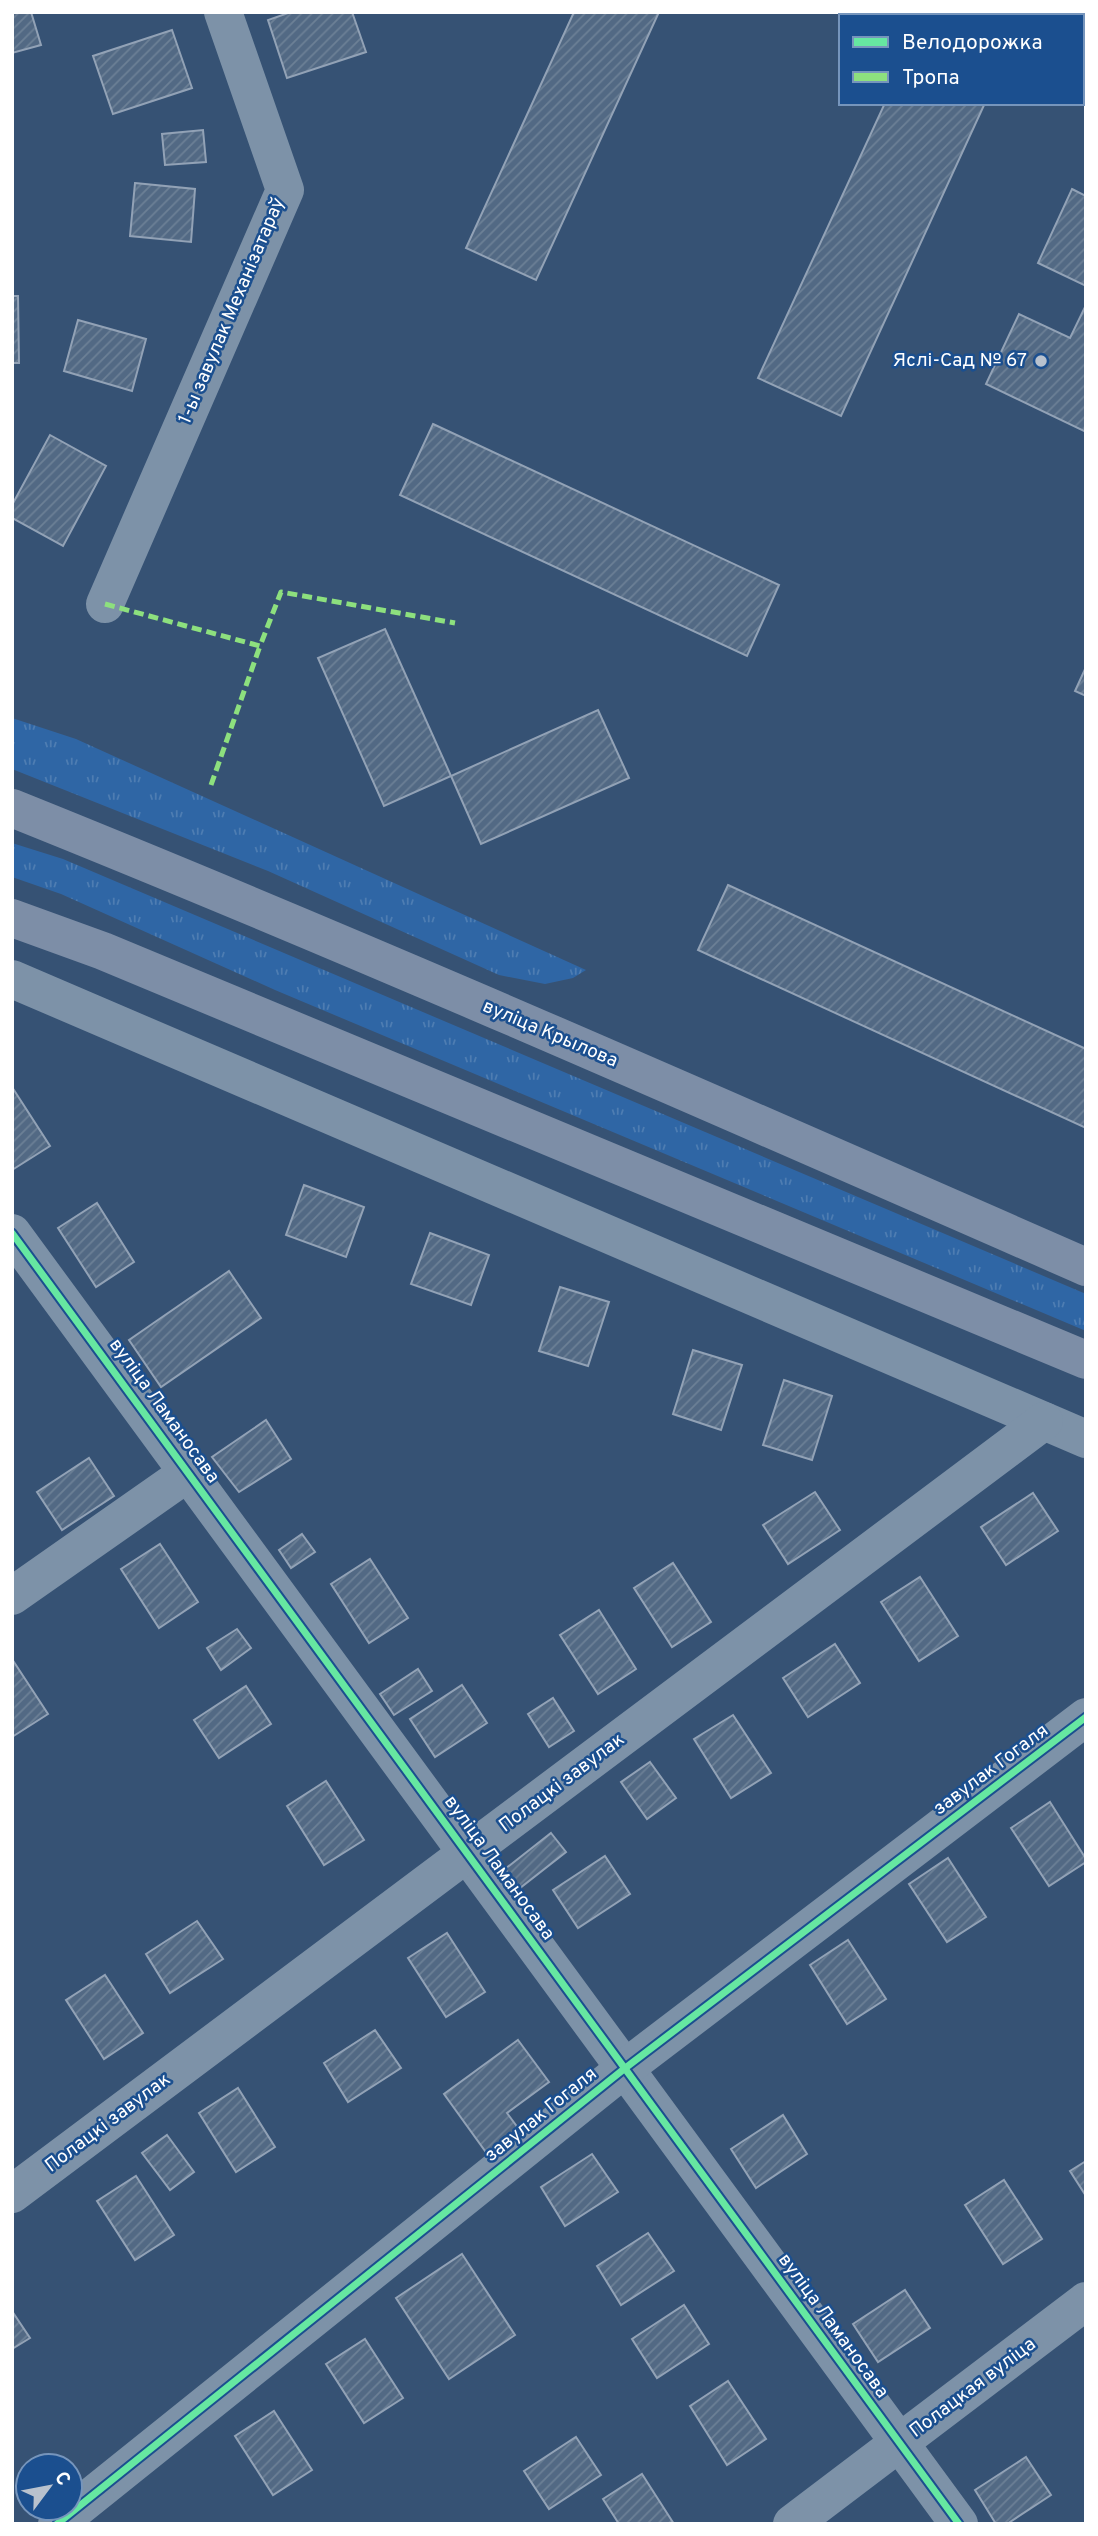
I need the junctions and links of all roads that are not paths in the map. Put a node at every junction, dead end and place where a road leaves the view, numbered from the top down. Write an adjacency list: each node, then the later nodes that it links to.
1 (223, 12): 2 (street, 1-ы завулак Механізатараў)
2 (105, 604)
3 (12, 808): 7 (main road, вуліца Крылова)
4 (12, 918): 8 (main road)
5 (12, 979): 9 (street)
6 (12, 1233): 11 (street, вуліца Ламаносава)
7 (1086, 1267)
8 (1086, 1360)
9 (1044, 1422): 10 (street); 14 (street, Полацкі завулак)
10 (1086, 1439)
11 (189, 1472): 12 (street); 14 (street, вуліца Ламаносава)
12 (20, 1591)
13 (1086, 1717): 15 (street, завулак Гогаля)
14 (469, 1853): 15 (street, вуліца Ламаносава); 16 (street, Полацкі завулак)
15 (624, 2069): 18 (street, вуліца Ламаносава); 19 (street, завулак Гогаля)
16 (12, 2194)
17 (1086, 2301): 18 (street, Полацкая вуліца)
18 (900, 2444): 20 (street, Полацкая вуліца); 21 (street, вуліца Ламаносава)
19 (57, 2524)
20 (792, 2524)
21 (958, 2524)

